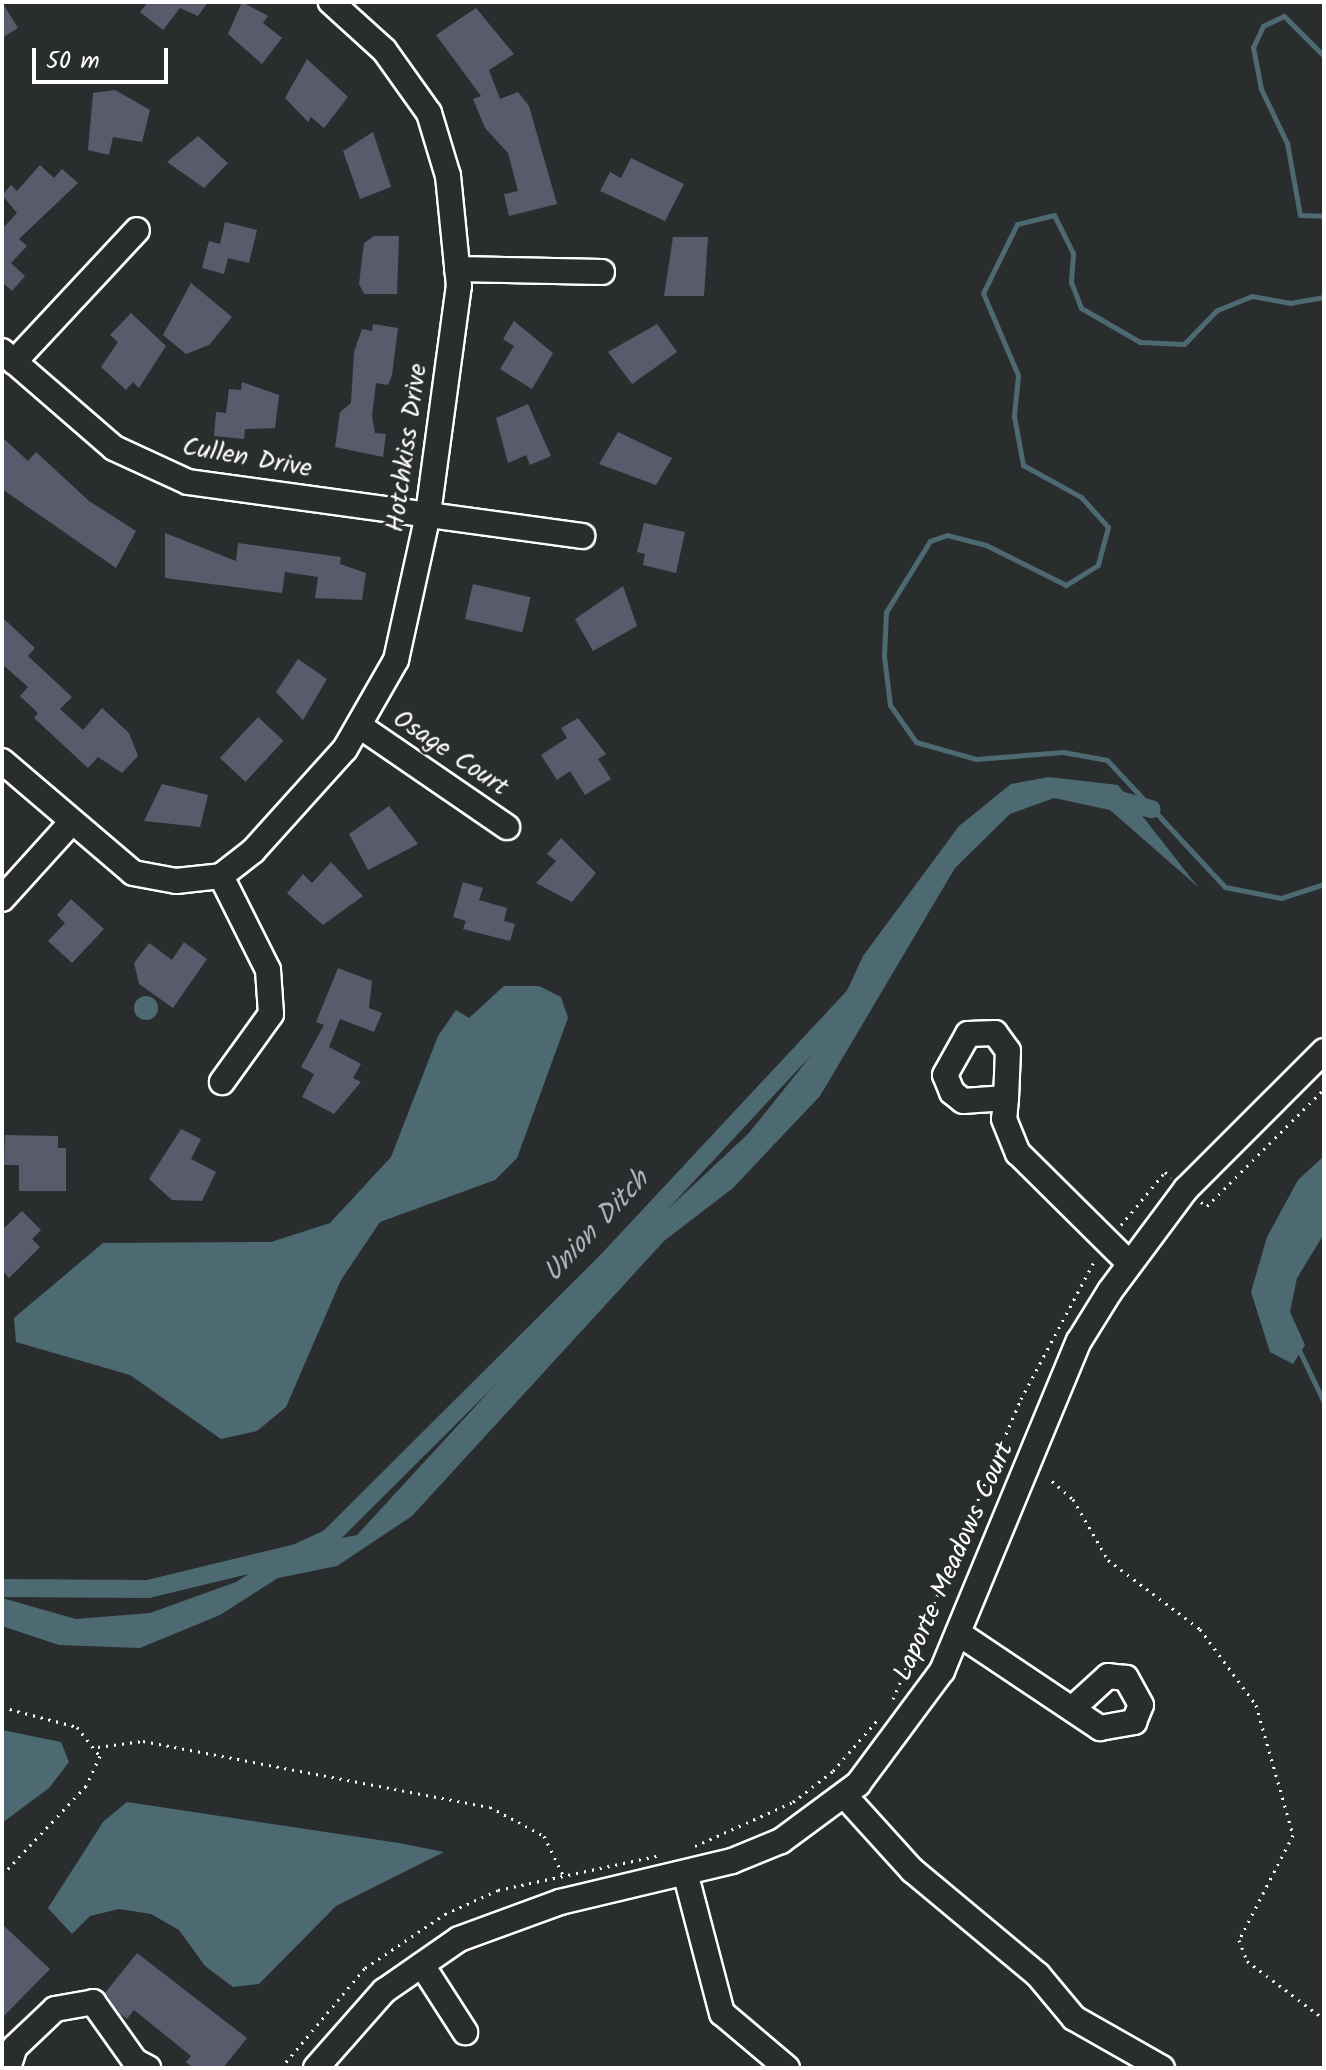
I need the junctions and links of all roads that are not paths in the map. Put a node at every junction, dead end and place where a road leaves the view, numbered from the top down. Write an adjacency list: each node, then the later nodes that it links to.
1 (331, 2): 3 (street, Hotchkiss Drive)
2 (137, 230): 5 (street)
3 (457, 269): 4 (street); 6 (street, Hotchkiss Drive)
4 (602, 272)
5 (8, 356): 6 (street, Cullen Drive)
6 (428, 514): 7 (street, Cullen Drive); 8 (street, Hotchkiss Drive)
7 (582, 536)
8 (361, 727): 11 (street, Osage Court); 12 (street, Hotchkiss Drive)
9 (2, 761): 10 (street)
10 (70, 824): 12 (street); 13 (street)
11 (507, 827)
12 (221, 876): 15 (street)
13 (2, 899)
14 (1324, 1051): 17 (street, Laporte Meadows Court)
15 (222, 1082)
16 (1006, 1098): 17 (street)
17 (1129, 1263): 18 (street, Laporte Meadows Court)
18 (958, 1633): 19 (street); 20 (street, Laporte Meadows Court)
19 (1074, 1707)
20 (844, 1795): 21 (street, Laporte Meadows Court); 26 (street)
21 (686, 1876): 22 (street, Laporte Meadows Court); 25 (street)
22 (422, 1965): 23 (street); 28 (street, Laporte Meadows Court)
23 (465, 2032)
24 (135, 2066): 27 (street)
25 (782, 2067)
26 (1159, 2067)
27 (8, 2068)
28 (316, 2068)

